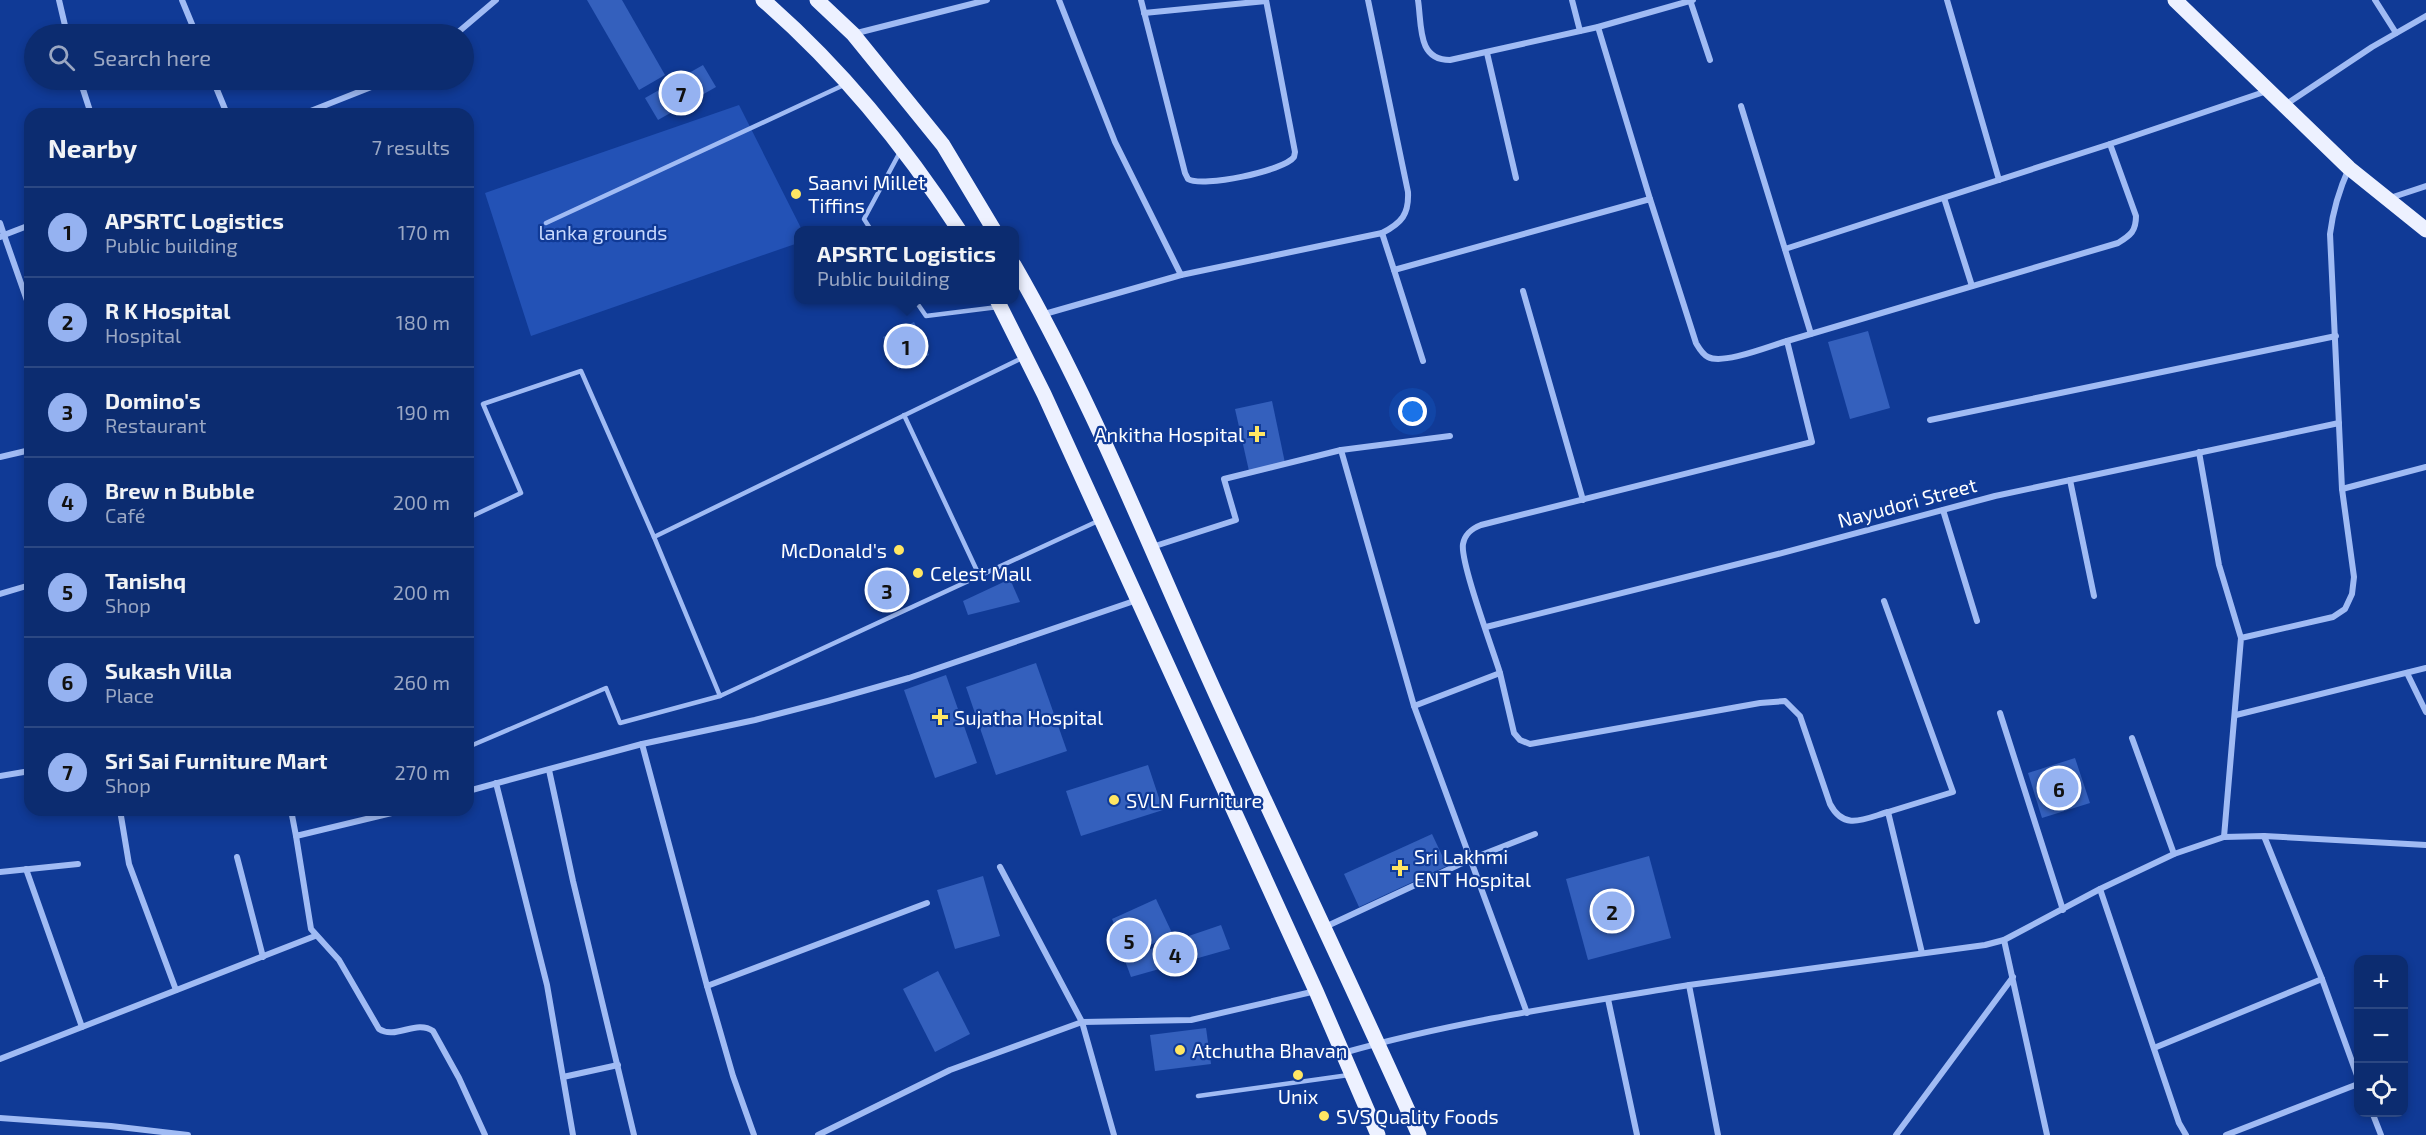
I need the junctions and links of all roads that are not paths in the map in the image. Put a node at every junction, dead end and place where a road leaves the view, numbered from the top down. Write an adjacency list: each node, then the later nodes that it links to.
1 (59, 0): 19 (street)
2 (182, 0): 20 (street)
3 (496, 0): 21 (street)
4 (763, 0): 28 (main road)
5 (817, 0): 25 (main road)
6 (987, 0): 25 (street)
7 (1059, 0): 59 (street)
8 (1141, 0): 17 (street)
9 (1368, 0): 54 (street)
10 (1418, 0): 26 (street)
11 (1572, 0): 23 (street)
12 (1691, 0): 22 (street); 27 (street)
13 (1947, 0): 42 (street)
14 (2175, 0): 32 (main road)
15 (2375, 0): 24 (street)
16 (1266, 1): 17 (street); 17 (street)
17 (1144, 12)
18 (2426, 16): 24 (street)
19 (65, 24)
20 (192, 24)
21 (468, 24)
22 (1598, 27): 23 (street); 45 (street)
23 (1580, 31): 26 (street)
24 (2396, 33): 33 (street)
25 (853, 34): 51 (main road)
26 (1487, 53): 41 (street)
27 (1710, 60)
28 (848, 83): 39 (main road); 48 (lane)
29 (83, 90): 35 (street)
30 (217, 90): 36 (street)
31 (364, 90): 37 (street)
32 (2268, 90): 33 (main road); 38 (street)
33 (2284, 105): 40 (main road)
34 (1741, 106): 56 (street)
35 (89, 108)
36 (224, 108)
37 (318, 108)
38 (2110, 144): 42 (street); 60 (street)
39 (903, 148): 49 (lane); 50 (main road)
40 (2349, 168): 46 (main road); 68 (street)
41 (1516, 178)
42 (1999, 180): 44 (street)
43 (2426, 186): 46 (street)
44 (1944, 198): 56 (street); 60 (street)
45 (1650, 199): 57 (street); 69 (street)
46 (2386, 199): 53 (main road)
47 (0, 223): 55 (street)
48 (546, 223)
49 (868, 226)
50 (956, 226)
51 (991, 226)
52 (24, 227): 55 (street)
53 (2426, 230)
54 (1382, 233): 57 (street); 59 (street)
55 (2, 236): 62 (street)
56 (1785, 249): 67 (street)
57 (1394, 270): 71 (street)
58 (1019, 274): 66 (main road)
59 (1181, 275): 66 (street)
60 (1972, 286): 67 (street)
61 (1523, 291): 83 (street)
62 (24, 293)
63 (918, 304): 64 (lane)
64 (993, 304)
65 (999, 304): 70 (main road)
66 (1041, 315): 88 (main road)
67 (1811, 334): 69 (street)
68 (2336, 336): 73 (street); 74 (street)
69 (1787, 341): 83 (street)
70 (1025, 356): 72 (lane); 86 (main road)
71 (1423, 361)
72 (904, 416): 87 (lane); 89 (lane)
73 (1930, 420)
74 (2339, 423): 78 (street, Nayudori Street); 82 (street)
75 (1450, 436): 76 (street)
76 (1341, 450): 88 (street); 102 (street)
77 (24, 451): 79 (street)
78 (2199, 452): 81 (street, Nayudori Street); 97 (street)
79 (0, 457)
80 (2426, 467): 82 (street)
81 (2070, 480): 84 (street, Nayudori Street); 92 (street)
82 (2342, 489): 97 (street)
83 (1583, 500): 96 (street)
84 (1943, 510): 95 (street); 96 (street, Nayudori Street)
85 (474, 515): 87 (lane)
86 (1101, 519): 89 (lane); 93 (main road)
87 (654, 537): 101 (lane)
88 (1152, 548): 133 (main road)
89 (979, 575): 101 (lane)
90 (24, 587): 91 (street)
91 (0, 594)
92 (2094, 596)
93 (1137, 600): 108 (street); 143 (main road)
94 (1884, 602): 114 (street)
95 (1977, 621)
96 (1486, 627): 99 (street)
97 (2241, 638): 105 (street)
98 (2426, 669): 100 (street)
99 (1500, 673): 102 (street); 114 (street)
100 (2407, 673): 103 (street); 105 (street)
101 (720, 696): 107 (lane)
102 (1414, 706): 125 (street)
103 (2426, 712)
104 (2000, 713): 132 (street)
105 (2236, 715): 121 (street)
106 (2132, 738): 123 (street)
107 (474, 744)
108 (642, 744): 109 (street); 141 (street)
109 (549, 770): 112 (street); 152 (street)
110 (24, 772): 111 (street)
111 (0, 776)
112 (495, 783): 113 (street); 155 (street)
113 (474, 789)
114 (1888, 812): 136 (street)
115 (121, 816): 142 (street)
116 (292, 816): 119 (street)
117 (379, 816): 119 (street)
118 (1535, 834): 125 (street)
119 (296, 836): 134 (street)
120 (2264, 836): 121 (street); 122 (street); 139 (street)
121 (2224, 837): 123 (street)
122 (2426, 845)
123 (2174, 854): 130 (street)
124 (237, 857): 137 (street)
125 (1471, 859): 133 (street); 145 (street)
126 (78, 864): 128 (street)
127 (1000, 867): 146 (street)
128 (26, 869): 129 (street); 147 (street)
129 (0, 872)
130 (2100, 889): 132 (street); 149 (street)
131 (927, 903): 141 (street)
132 (2063, 910): 135 (street)
133 (1324, 927): 148 (main road)
134 (315, 936): 137 (street); 161 (street)
135 (2004, 940): 136 (street); 138 (street)
136 (1922, 953): 140 (street)
137 (263, 957): 142 (street)
138 (2013, 977): 171 (street); 172 (street)
139 (2322, 979): 149 (street); 153 (street)
140 (1689, 985): 144 (street); 170 (street)
141 (707, 986): 164 (street)
142 (176, 990): 147 (street)
143 (1316, 991): 146 (street); 150 (main road)
144 (1608, 999): 145 (street); 169 (street)
145 (1527, 1013): 148 (street)
146 (1082, 1022): 165 (street); 166 (street)
147 (82, 1027): 151 (street)
148 (1378, 1043): 150 (street); 168 (main road)
149 (2154, 1048): 173 (street)
150 (1341, 1053): 154 (main road)
151 (0, 1059)
152 (618, 1065): 155 (street); 163 (street)
153 (2354, 1067)
154 (1351, 1075): 157 (lane); 167 (main road)
155 (563, 1077): 162 (street)
156 (2354, 1086): 174 (street)
157 (1198, 1096)
158 (2374, 1117): 175 (street)
159 (0, 1118): 160 (street)
160 (188, 1135)
161 (484, 1135)
162 (573, 1135)
163 (634, 1135)
164 (754, 1135)
165 (818, 1135)
166 (1114, 1135)
167 (1378, 1135)
168 (1419, 1135)
169 (1637, 1135)
170 (1718, 1135)
171 (1896, 1135)
172 (2047, 1135)
173 (2186, 1135)
174 (2226, 1135)
175 (2381, 1135)

